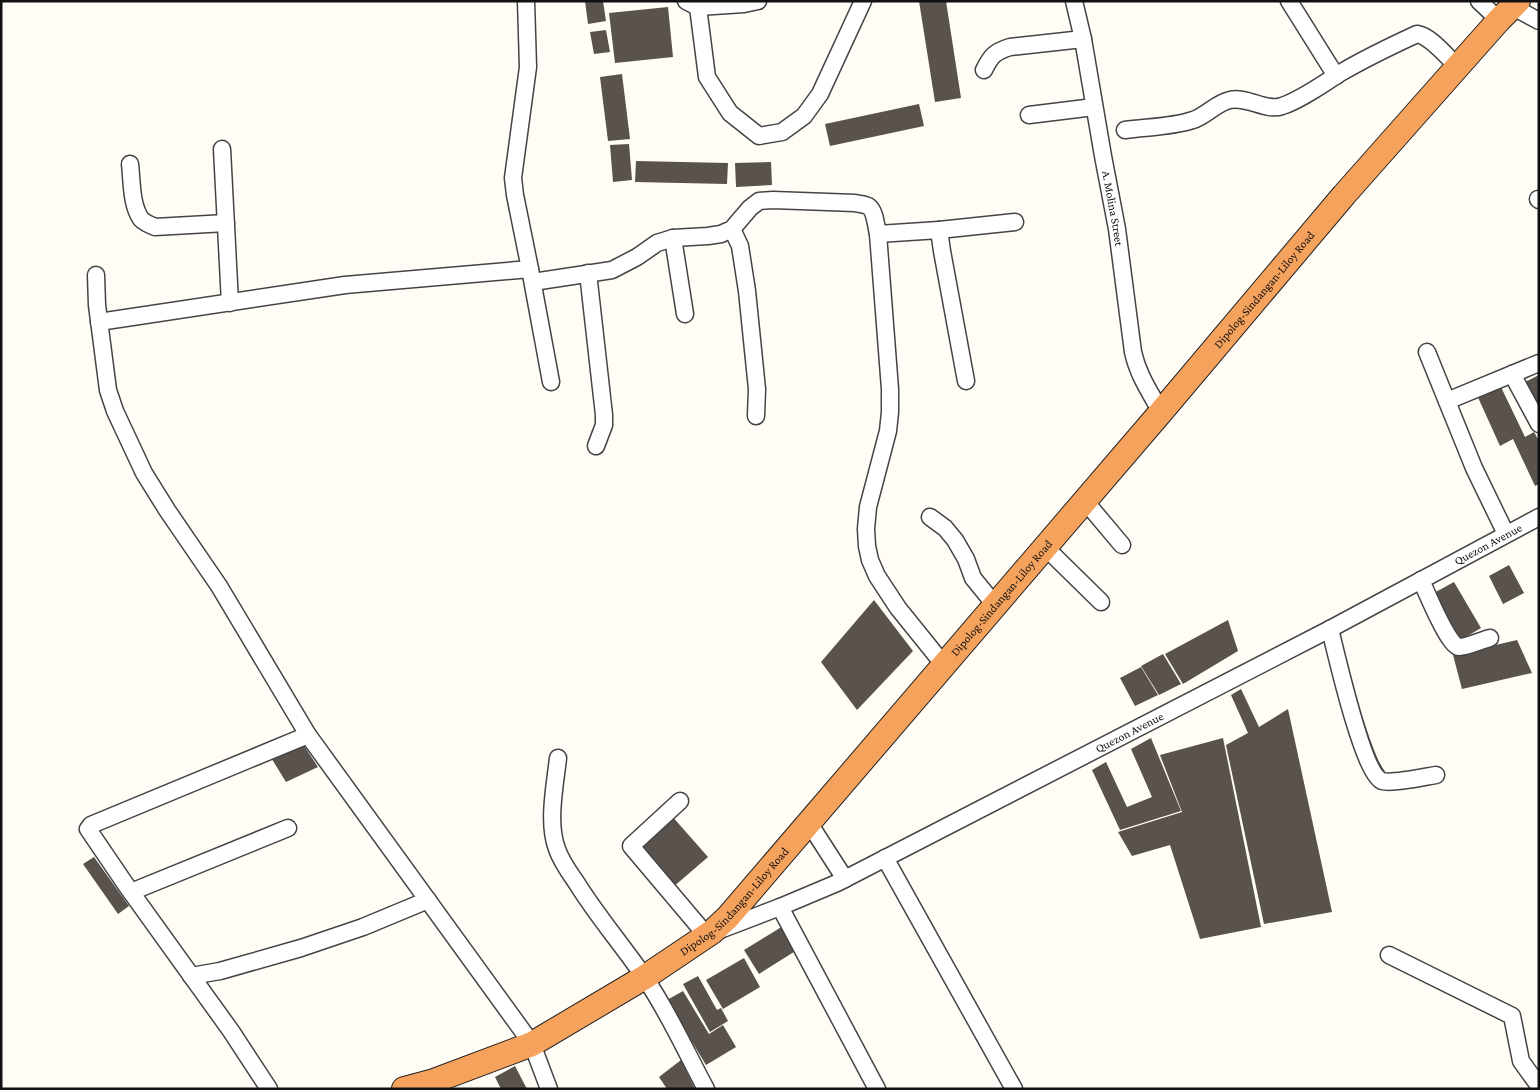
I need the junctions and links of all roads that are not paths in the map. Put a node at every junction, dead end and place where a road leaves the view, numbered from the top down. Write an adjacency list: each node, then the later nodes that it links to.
1 (526, 1): 27 (street)
2 (758, 1): 7 (street)
3 (863, 1): 7 (street)
4 (1074, 1): 10 (street, A. Molina Street)
5 (1289, 1): 13 (street)
6 (1479, 1): 8 (street)
7 (692, 4)
8 (1510, 9): 9 (street); 11 (highway, Dipolog-Sindangan-Liloy Road)
9 (1539, 21)
10 (1083, 39): 12 (street); 14 (street, A. Molina Street)
11 (1458, 67): 13 (street); 37 (highway, Dipolog-Sindangan-Liloy Road)
12 (984, 70)
13 (1336, 76): 16 (street)
14 (1094, 108): 15 (street); 37 (street, A. Molina Street)
15 (1029, 115)
16 (1125, 130)
17 (222, 149): 20 (street)
18 (130, 164): 20 (street)
19 (1015, 222): 22 (street)
20 (226, 223): 28 (street)
21 (732, 229): 23 (street); 24 (street); 38 (street)
22 (940, 230): 23 (street); 35 (street)
23 (878, 234): 52 (street)
24 (673, 238): 25 (street); 29 (street)
25 (588, 273): 27 (street); 40 (street)
26 (96, 275): 30 (street)
27 (532, 275): 28 (street); 34 (street)
28 (230, 302): 30 (street)
29 (685, 314)
30 (99, 322): 53 (street)
31 (1427, 352): 36 (street)
32 (1539, 363): 33 (street)
33 (1512, 374): 36 (street); 39 (street)
34 (551, 382)
35 (966, 382)
36 (1447, 401): 44 (street)
37 (1161, 412): 41 (highway, Dipolog-Sindangan-Liloy Road)
38 (756, 416)
39 (1539, 424)
40 (596, 446)
41 (1085, 501): 45 (street); 46 (highway, Dipolog-Sindangan-Liloy Road)
42 (930, 516): 49 (street)
43 (1539, 517): 44 (street, Quezon Avenue)
44 (1506, 534): 47 (street, Quezon Avenue)
45 (1122, 545)
46 (1045, 547): 48 (street); 49 (highway, Dipolog-Sindangan-Liloy Road)
47 (1421, 580): 50 (street, Quezon Avenue); 51 (street)
48 (1102, 602)
49 (995, 605): 52 (highway, Dipolog-Sindangan-Liloy Road)
50 (1330, 629): 55 (street); 59 (street, Quezon Avenue)
51 (1490, 638)
52 (944, 666): 57 (highway, Dipolog-Sindangan-Liloy Road)
53 (308, 735): 61 (street); 62 (street)
54 (558, 758): 67 (street)
55 (1436, 775)
56 (680, 801): 64 (street)
57 (809, 823): 60 (street); 64 (highway, Dipolog-Sindangan-Liloy Road)
58 (288, 828): 61 (street)
59 (885, 858): 60 (street, Quezon Avenue); 77 (street)
60 (845, 879): 63 (street, Quezon Avenue)
61 (131, 892): 66 (street)
62 (428, 900): 66 (street); 68 (street)
63 (780, 908): 64 (street, Quezon Avenue); 76 (street)
64 (709, 934): 67 (highway, Dipolog-Sindangan-Liloy Road)
65 (1389, 955): 70 (street)
66 (191, 976): 71 (street)
67 (645, 977): 68 (highway, Dipolog-Sindangan-Liloy Road); 75 (street)
68 (532, 1044): 69 (highway, Dipolog-Sindangan-Liloy Road); 74 (street)
69 (481, 1064): 72 (highway, Dipolog-Sindangan-Liloy Road); 73 (street)
70 (1539, 1086)
71 (269, 1089)
72 (404, 1089)
73 (444, 1089)
74 (549, 1089)
75 (706, 1089)
76 (877, 1089)
77 (1014, 1089)

